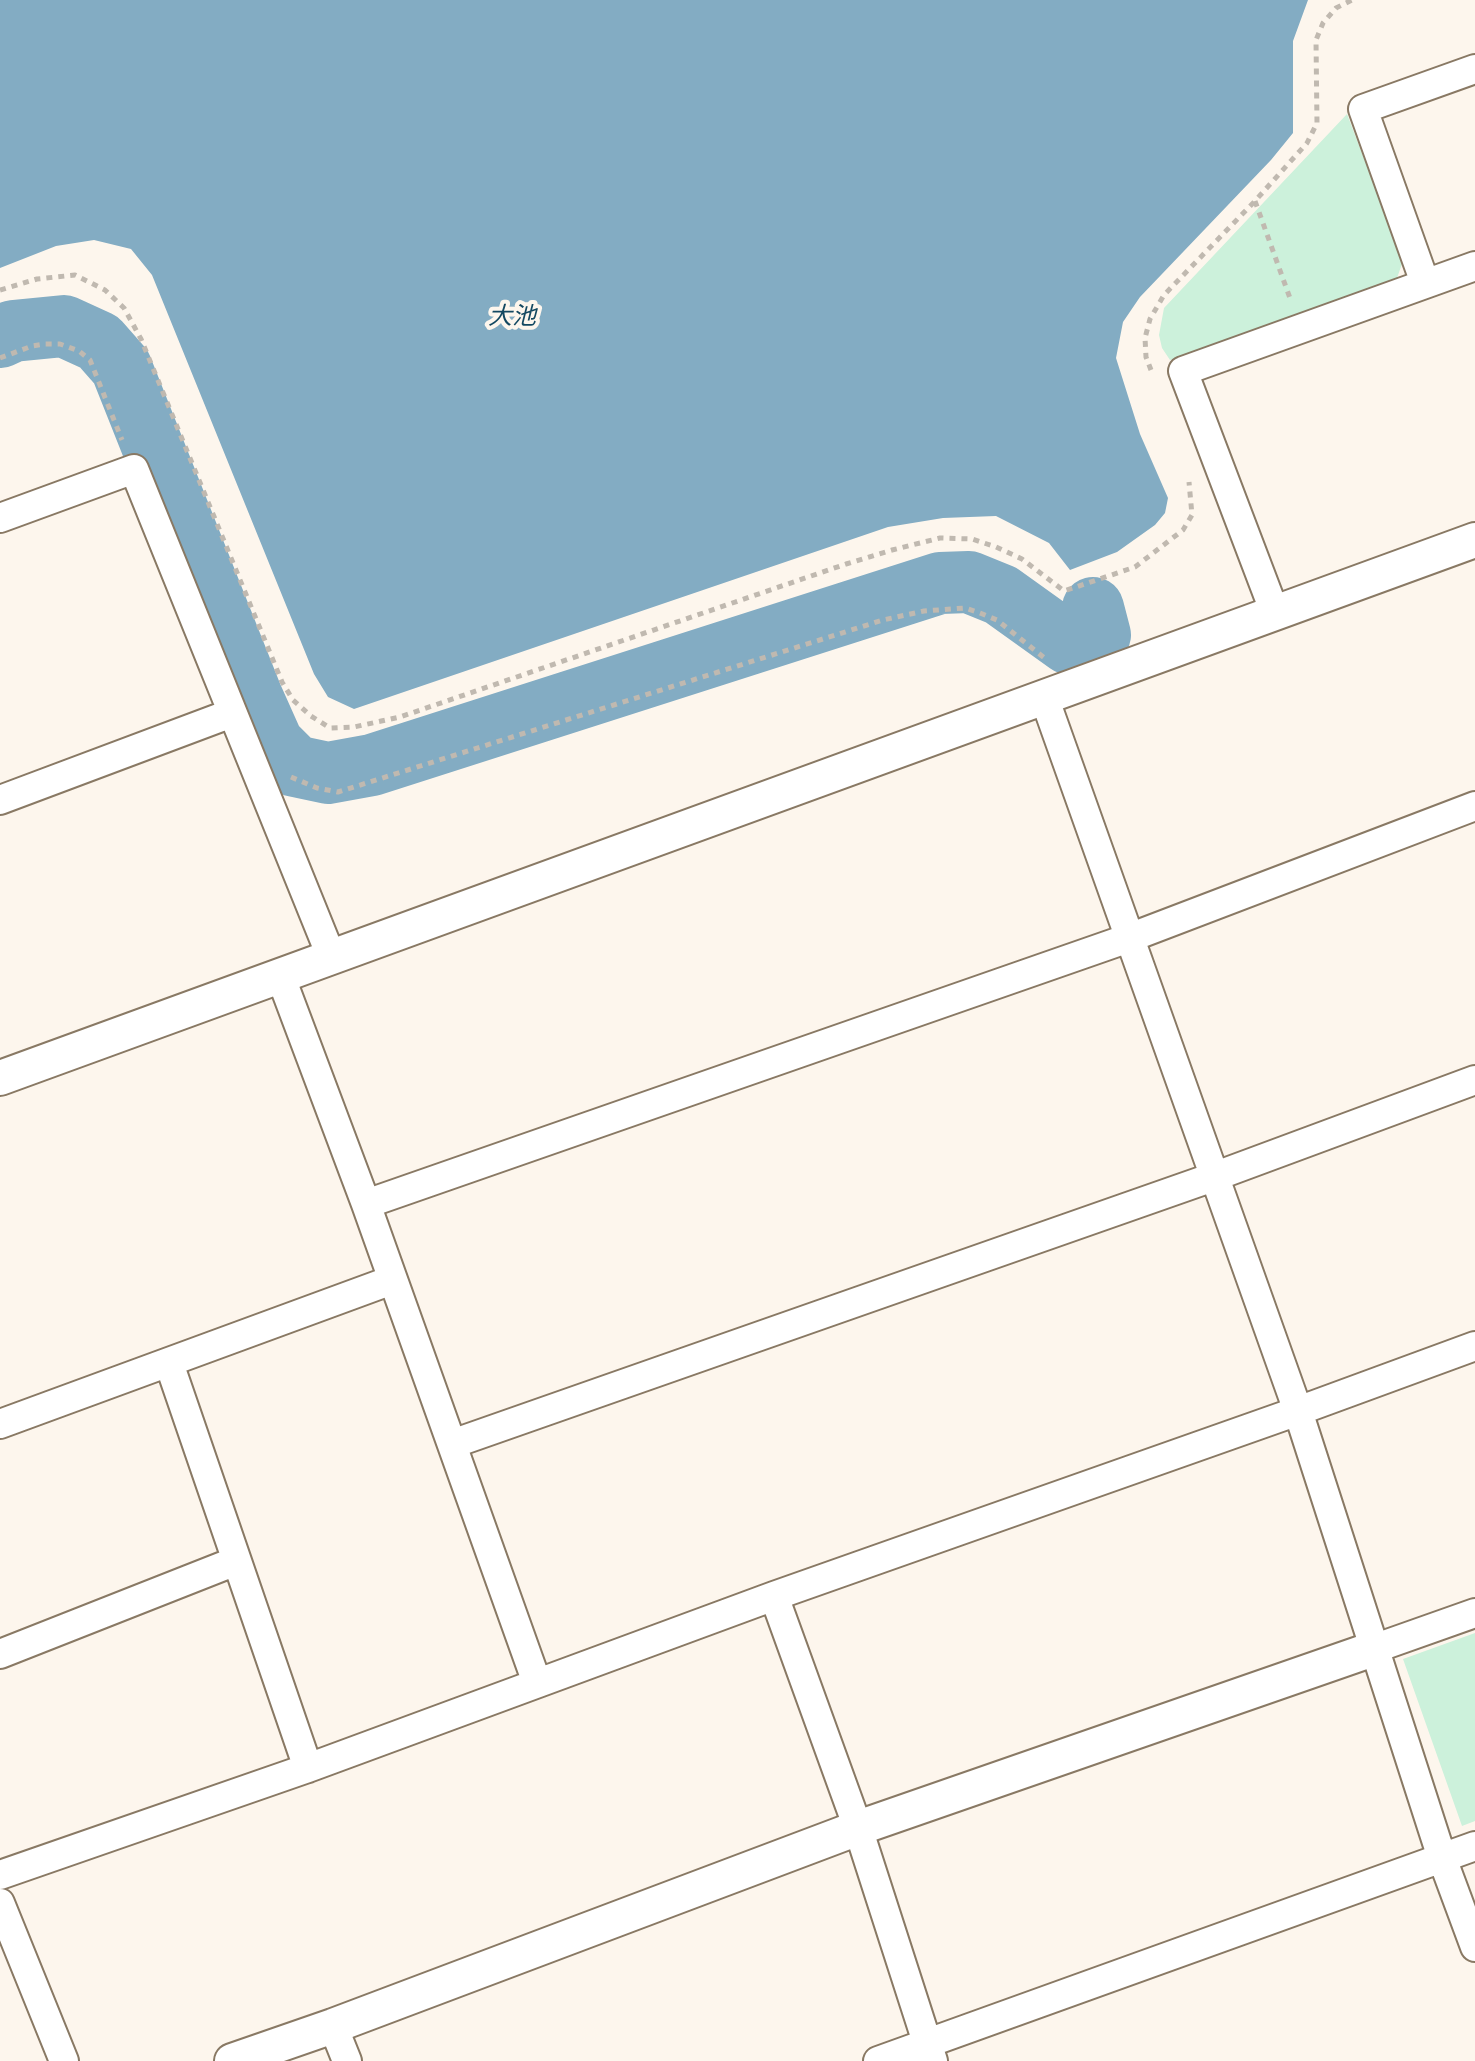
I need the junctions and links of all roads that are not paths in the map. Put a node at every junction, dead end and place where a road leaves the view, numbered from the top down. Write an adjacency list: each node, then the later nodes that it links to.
1 (1475, 69): 3 (street)
2 (1475, 266): 3 (street)
3 (1425, 283): 6 (street)
4 (0, 518): 8 (street)
5 (1475, 540): 6 (street)
6 (1275, 613): 7 (street)
7 (1044, 697): 11 (street); 12 (street)
8 (232, 713): 9 (street); 12 (street)
9 (0, 800)
10 (1475, 806): 11 (street)
11 (1129, 938): 16 (street); 17 (street)
12 (331, 956): 13 (street)
13 (280, 975): 14 (street); 17 (street)
14 (0, 1078)
15 (1475, 1080): 16 (street)
16 (1216, 1176): 21 (street); 23 (street)
17 (366, 1204): 18 (street)
18 (392, 1280): 20 (street); 23 (street)
19 (1475, 1346): 21 (street)
20 (169, 1363): 22 (street); 24 (street)
21 (1298, 1411): 25 (street); 27 (street)
22 (0, 1424)
23 (452, 1444): 29 (street)
24 (236, 1561): 28 (street); 30 (street)
25 (774, 1596): 29 (street); 31 (street)
26 (1475, 1613): 27 (street)
27 (1376, 1648): 31 (street); 33 (street)
28 (0, 1654)
29 (537, 1683): 30 (street)
30 (308, 1768): 34 (street)
31 (858, 1828): 37 (street); 38 (street)
32 (1475, 1846): 33 (street)
33 (1442, 1858): 36 (street); 38 (street)
34 (0, 1875)
35 (0, 1903): 39 (street)
36 (1475, 1947)
37 (333, 2026): 40 (street); 41 (street)
38 (930, 2052): 42 (street)
39 (64, 2061)
40 (232, 2061)
41 (347, 2061)
42 (878, 2061)

